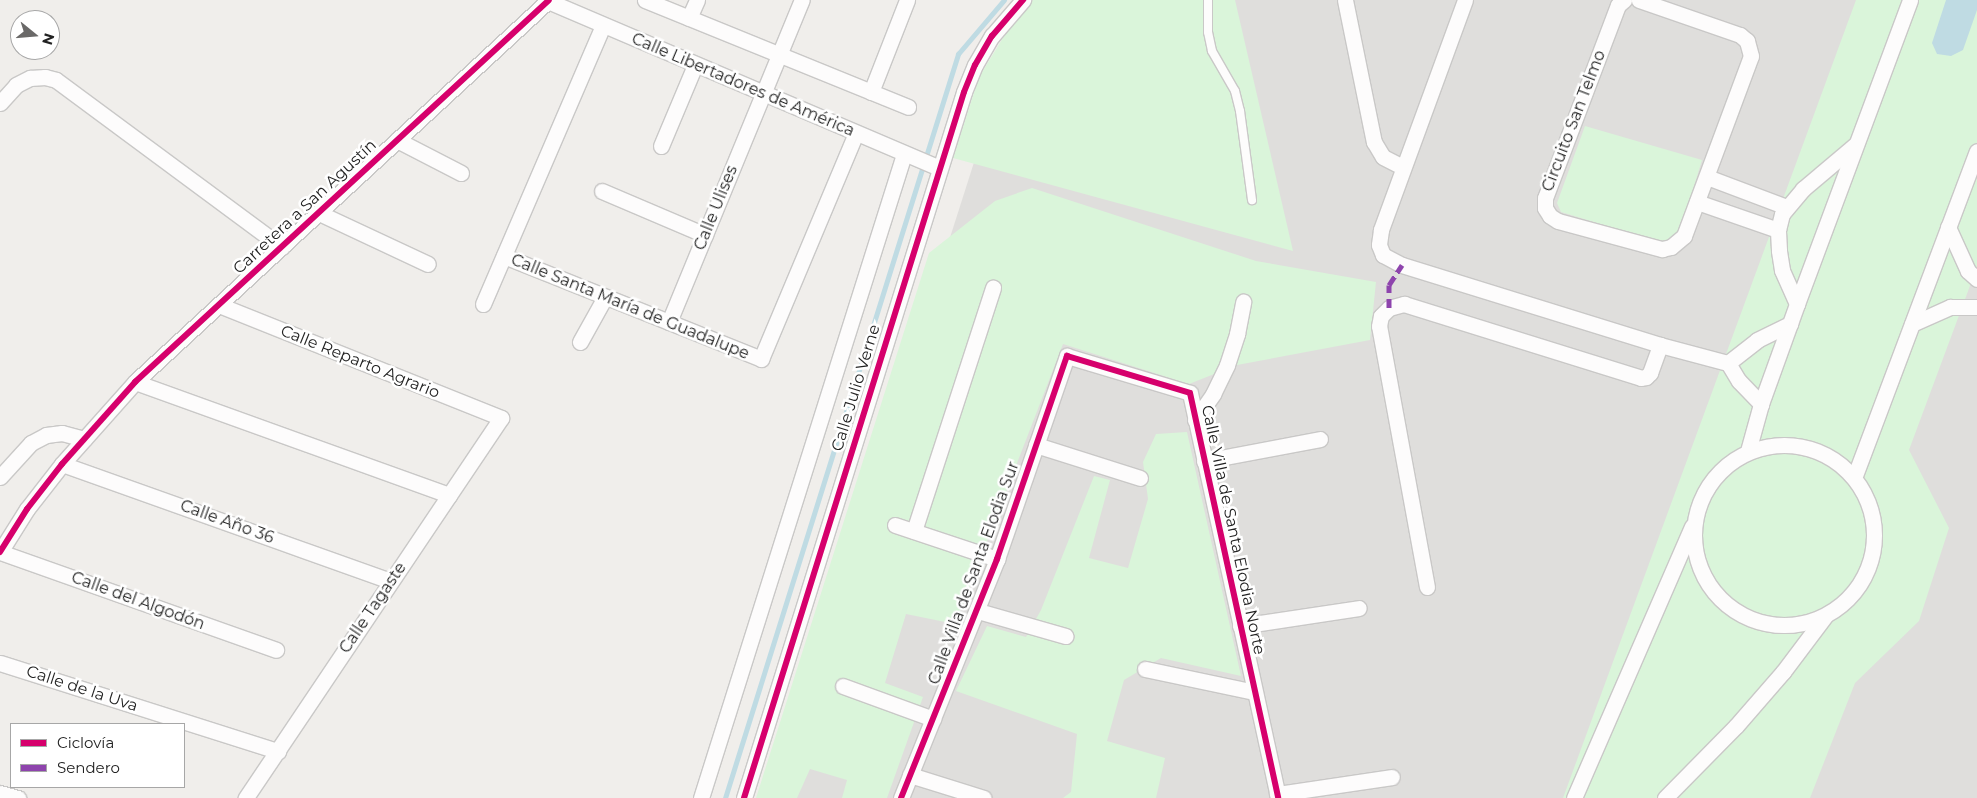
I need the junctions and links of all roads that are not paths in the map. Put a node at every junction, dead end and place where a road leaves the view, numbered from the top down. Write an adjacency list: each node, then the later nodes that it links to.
1 (645, 0): 13 (street)
2 (697, 0): 13 (street)
3 (802, 0): 15 (street, Calle Ulises)
4 (907, 0): 17 (street)
5 (1023, 0): 27 (street, Calle Julio Verne)
6 (1208, 0): 32 (lane)
7 (1345, 0): 28 (street)
8 (1465, 0): 28 (street)
9 (1624, 0): 33 (street, Circuito San Telmo)
10 (1639, 0): 30 (street, Circuito San Telmo)
11 (1910, 0): 23 (street)
12 (549, 1): 14 (street, Calle Libertadores de América); 22 (street, Carretera a San Agustín)
13 (689, 18): 15 (street)
14 (603, 26): 16 (street, Calle Libertadores de América); 40 (street, Calle Santa María de Guadalupe)
15 (779, 55): 17 (street); 18 (street, Calle Ulises)
16 (695, 65): 18 (street, Calle Libertadores de América); 24 (street)
17 (871, 92): 20 (street)
18 (763, 94): 21 (street, Calle Libertadores de América); 38 (street, Calle Ulises)
19 (0, 103): 39 (street)
20 (908, 107)
21 (856, 133): 26 (street, Calle Libertadores de América); 50 (street, Calle Santa María de Guadalupe)
22 (397, 140): 29 (street); 35 (street, Carretera a San Agustín)
23 (1856, 144): 34 (street); 47 (street)
24 (661, 146)
25 (1977, 151): 36 (street)
26 (909, 156): 27 (street, Calle Libertadores de América); 97 (street)
27 (935, 166): 98 (street, Calle Julio Verne)
28 (1403, 167): 54 (street)
29 (461, 174)
30 (1707, 177): 33 (street, Circuito San Telmo); 34 (street)
31 (602, 191): 38 (street)
32 (1252, 200)
33 (1697, 202): 37 (street)
34 (1788, 207): 37 (street)
35 (319, 213): 39 (street, Carretera a San Agustín); 41 (street)
36 (1948, 227): 42 (street); 52 (street)
37 (1778, 230): 47 (street)
38 (705, 236): 50 (street, Calle Ulises)
39 (282, 247): 48 (street, Carretera a San Agustín)
40 (504, 256): 44 (street, Calle Santa María de Guadalupe); 46 (street)
41 (428, 264)
42 (1977, 279)
43 (993, 288): 73 (street)
44 (605, 297): 50 (street, Calle Santa María de Guadalupe); 53 (street)
45 (1243, 302): 60 (street)
46 (483, 304)
47 (1796, 304): 51 (street)
48 (219, 305): 57 (street, Carretera a San Agustín); 59 (street, Calle Reparto Agrario)
49 (1977, 307): 52 (street)
50 (669, 322)
51 (1790, 324): 56 (street); 58 (street)
52 (1912, 324): 69 (street)
53 (580, 342)
54 (1660, 345): 56 (street); 77 (street)
55 (1067, 356): 60 (street, Calle Villa de Santa Elodia Norte); 63 (street, Calle Villa de Santa Elodia Sur)
56 (1728, 363): 58 (street)
57 (135, 382): 62 (street, Carretera a San Agustín); 70 (street)
58 (1761, 404): 64 (street)
59 (501, 418): 70 (street, Calle Tagaste)
60 (1195, 420): 65 (street, Calle Villa de Santa Elodia Norte)
61 (1320, 438): 65 (street)
62 (84, 439): 66 (street, Carretera a San Agustín); 67 (street)
63 (1036, 445): 68 (street); 75 (street, Calle Villa de Santa Elodia Sur)
64 (1748, 451): 69 (street); 71 (street)
65 (1204, 461): 81 (street, Calle Villa de Santa Elodia Norte)
66 (62, 464): 74 (street, Carretera a San Agustín); 76 (street, Calle Año 36)
67 (0, 477)
68 (1140, 478)
69 (1854, 478): 80 (street)
70 (449, 495): 76 (street, Calle Tagaste)
71 (1694, 523): 80 (street); 94 (street)
72 (895, 525): 73 (street)
73 (914, 531): 75 (street)
74 (0, 552): 83 (street, Calle del Algodón)
75 (997, 559): 79 (street, Calle Villa de Santa Elodia Sur)
76 (392, 581): 89 (street, Calle Tagaste)
77 (1427, 587)
78 (1359, 608): 81 (street)
79 (978, 611): 82 (street); 88 (street, Calle Villa de Santa Elodia Sur)
80 (1826, 615): 101 (street)
81 (1240, 626): 87 (street, Calle Villa de Santa Elodia Norte)
82 (1065, 636)
83 (276, 650)
84 (0, 663): 89 (street, Calle de la Uva)
85 (1145, 669): 87 (street)
86 (843, 686): 88 (street)
87 (1254, 692): 93 (street, Calle Villa de Santa Elodia Norte)
88 (933, 719): 90 (street, Calle Villa de Santa Elodia Sur)
89 (278, 751): 96 (street, Calle Tagaste)
90 (910, 775): 99 (street, Calle Villa de Santa Elodia Sur); 100 (street)
91 (1392, 777): 93 (street)
92 (0, 793): 95 (street)
93 (1277, 796)
94 (1577, 796)
95 (18, 798)
96 (246, 798)
97 (701, 798)
98 (744, 798)
99 (901, 798)
100 (984, 798)
101 (1665, 798)

